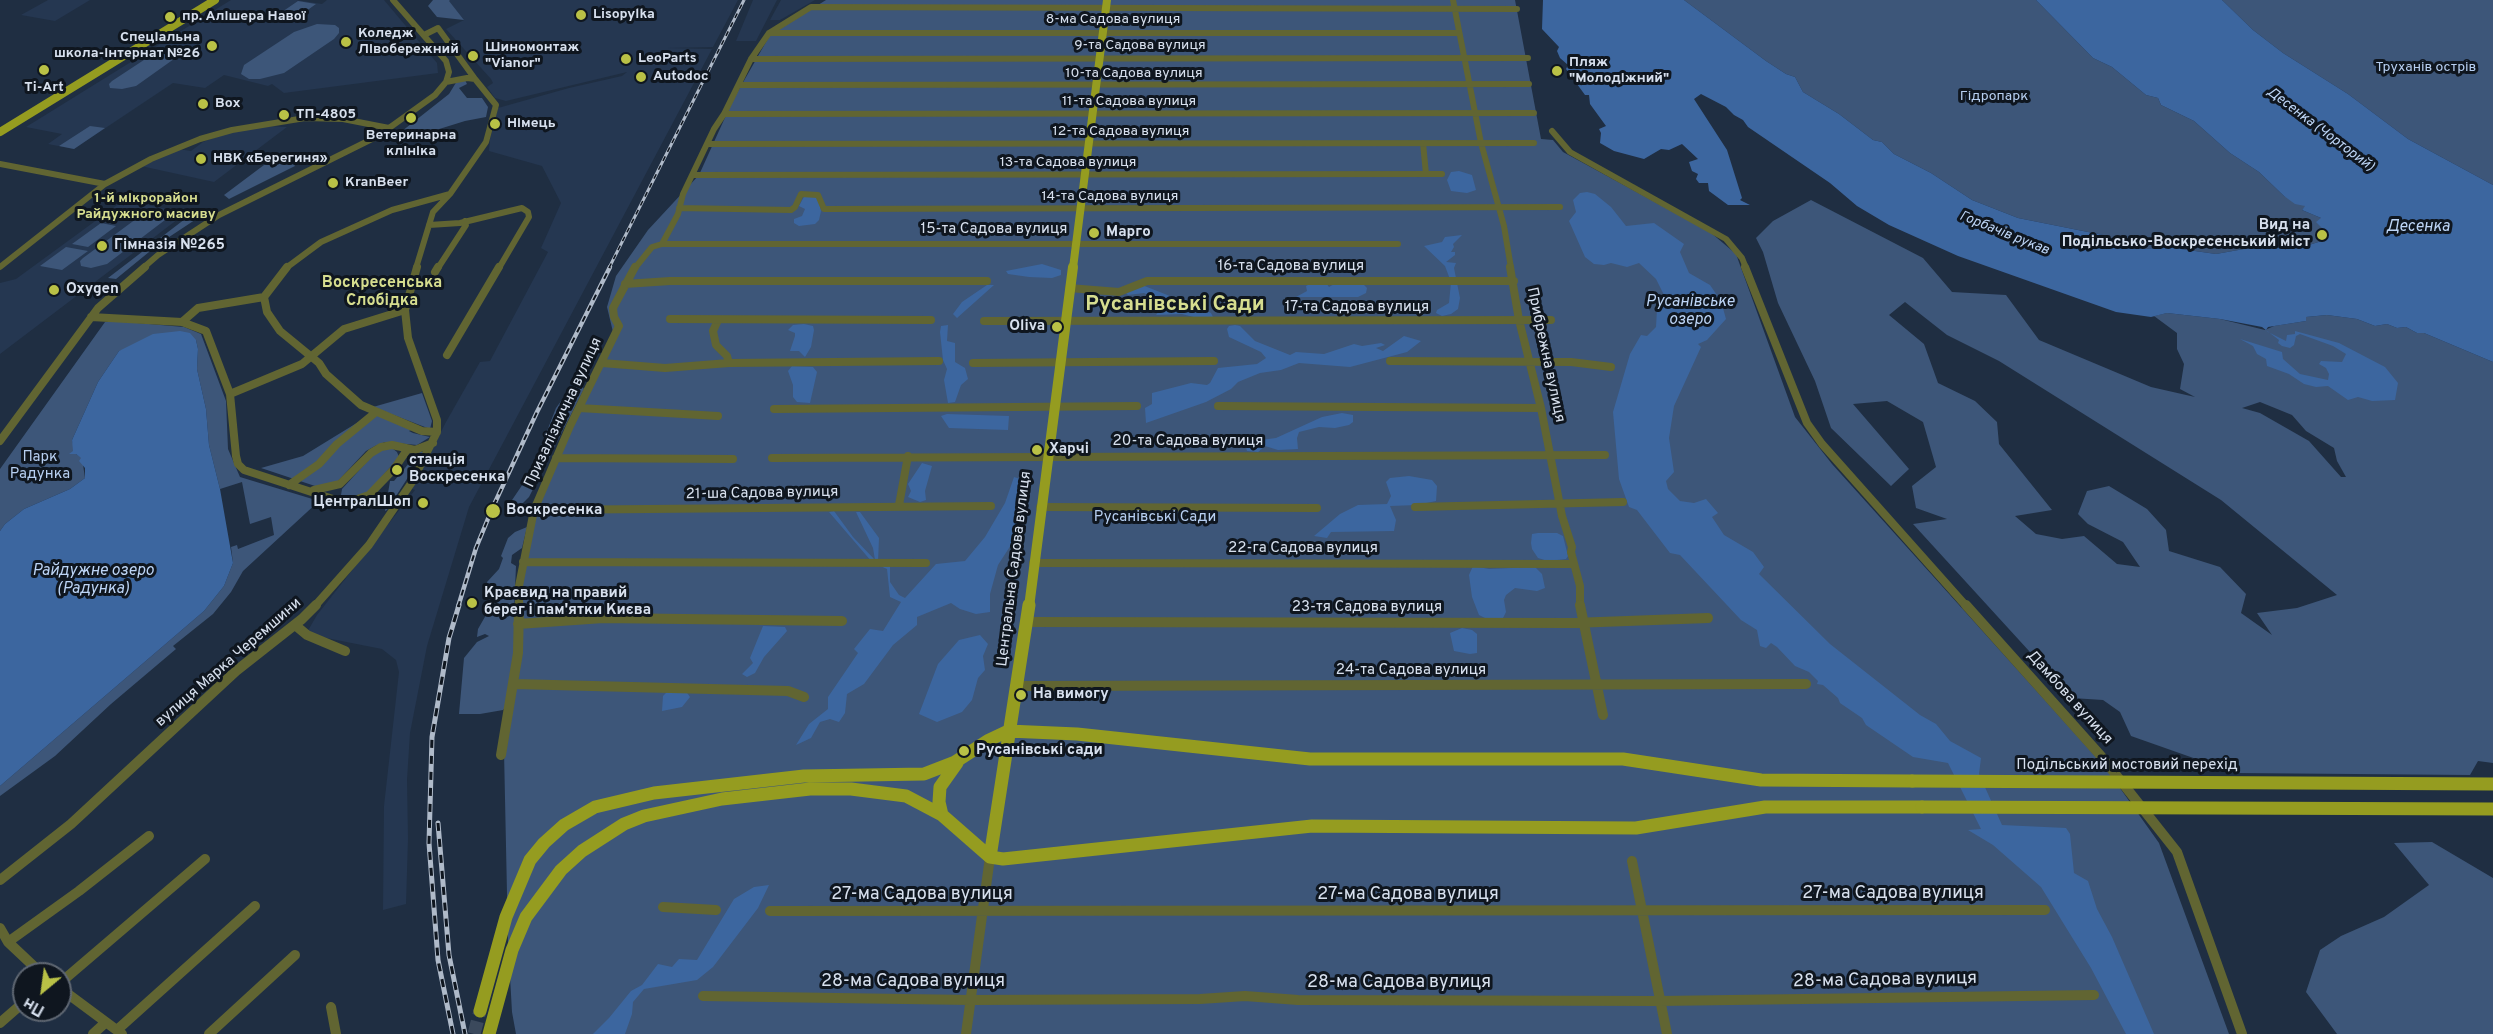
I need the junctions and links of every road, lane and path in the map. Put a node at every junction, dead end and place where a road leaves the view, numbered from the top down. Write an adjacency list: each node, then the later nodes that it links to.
1 (205, 0): 25 (main road)
2 (215, 0): 28 (main road)
3 (393, 0): 10 (street)
4 (1106, 4): 5 (street); 7 (main road, Центральна Садова вулиця); 8 (street, Призалізнична вулиця)
5 (1454, 4): 6 (street); 9 (street, Прибрежна вулиця)
6 (1517, 9)
7 (1104, 32): 8 (street, 8-ма Садова вулиця); 9 (street, 8-ма Садова вулиця); 12 (main road, Центральна Садова вулиця)
8 (769, 33): 11 (street, Призалізнична вулиця)
9 (1458, 33): 13 (street, Прибрежна вулиця)
10 (424, 35): 15 (street, вулиця Марка Черемшини); 16 (street)
11 (751, 58): 12 (street, 9-та Садова вулиця); 18 (street, Призалізнична вулиця)
12 (1101, 58): 13 (street, 9-та Садова вулиця); 20 (main road, Центральна Садова вулиця)
13 (1465, 58): 14 (street, 9-та Садова вулиця); 19 (street, Прибрежна вулиця)
14 (1528, 58)
15 (475, 80): 16 (street); 40 (street, вулиця Марка Черемшини)
16 (446, 82): 26 (street)
17 (1529, 84): 19 (street, 10-та Садова вулиця)
18 (739, 85): 20 (street, 10-та Садова вулиця); 23 (street, Призалізнична вулиця)
19 (1470, 85): 20 (street, 10-та Садова вулиця); 21 (street, Прибрежна вулиця)
20 (1096, 86): 24 (main road, Центральна Садова вулиця)
21 (1475, 113): 22 (street, 11-та Садова вулиця); 24 (street, 11-та Садова вулиця); 30 (street, Прибрежна вулиця)
22 (1534, 113)
23 (724, 114): 24 (street, 11-та Садова вулиця); 32 (street, Призалізнична вулиця)
24 (1092, 114): 33 (main road, Центральна Садова вулиця)
25 (0, 125)
26 (389, 128): 39 (street); 60 (street)
27 (1552, 131): 168 (street, Дамбова вулиця)
28 (0, 132)
29 (1423, 143): 30 (street, 12-та Садова вулиця); 33 (street, 12-та Садова вулиця); 35 (street)
30 (1481, 143): 31 (street, 12-та Садова вулиця); 42 (street, Прибрежна вулиця)
31 (1534, 143)
32 (708, 144): 33 (street, 12-та Садова вулиця); 37 (street, Призалізнична вулиця)
33 (1087, 144): 38 (main road, Центральна Садова вулиця)
34 (0, 164): 39 (street)
35 (1426, 174): 36 (street, 13-та Садова вулиця); 38 (street, 13-та Садова вулиця)
36 (1442, 174)
37 (693, 175): 38 (street, 13-та Садова вулиця); 44 (street, Призалізнична вулиця)
38 (1083, 175): 45 (main road, Центральна Садова вулиця)
39 (105, 184): 52 (street)
40 (450, 194): 41 (street); 46 (street, вулиця Марка Черемшини)
41 (417, 204): 46 (street); 58 (street)
42 (1499, 207): 43 (street, 14-та Садова вулиця); 45 (street, 14-та Садова вулиця); 55 (street, Прибрежна вулиця)
43 (1560, 207)
44 (679, 208): 45 (street, 14-та Садова вулиця); 50 (street, Призалізнична вулиця)
45 (1079, 209): 51 (main road, Центральна Садова вулиця)
46 (433, 212): 48 (street, вулиця Марка Черемшини)
47 (465, 221): 48 (street); 53 (street); 69 (street)
48 (429, 225): 59 (street, вулиця Марка Черемшини)
49 (1398, 243): 51 (street, 15-та Садова вулиця)
50 (662, 244): 51 (street, 15-та Садова вулиця); 56 (street, Призалізнична вулиця)
51 (1075, 244): 57 (main road, Центральна Садова вулиця)
52 (0, 267)
53 (435, 272)
54 (987, 280): 56 (street)
55 (1514, 281): 57 (street, 16-та Садова вулиця); 64 (street, Прибрежна вулиця)
56 (625, 284): 74 (street, Призалізнична вулиця)
57 (1069, 288): 68 (main road, Центральна Садова вулиця)
58 (264, 297): 67 (street); 70 (street)
59 (405, 310): 70 (street); 89 (street, вулиця Марка Черемшини)
60 (91, 317): 67 (street); 90 (street)
61 (670, 319): 62 (street)
62 (718, 320): 63 (street); 75 (street)
63 (931, 320)
64 (1519, 320): 66 (street, 17-та Садова вулиця); 68 (street, 17-та Садова вулиця); 78 (street, Прибрежна вулиця)
65 (984, 321): 68 (street, 17-та Садова вулиця)
66 (1551, 321)
67 (182, 322): 80 (street)
68 (1065, 322): 77 (main road, Центральна Садова вулиця)
69 (447, 355)
70 (312, 357): 80 (street); 87 (street)
71 (939, 361): 75 (street)
72 (1214, 361): 77 (street)
73 (1390, 361): 78 (street)
74 (602, 363): 75 (street); 83 (street, Призалізнична вулиця)
75 (729, 363)
76 (973, 363): 77 (street)
77 (1060, 363): 84 (main road, Центральна Садова вулиця)
78 (1531, 364): 79 (street); 85 (street, Прибрежна вулиця)
79 (1611, 367)
80 (230, 394): 101 (street)
81 (1137, 406): 84 (street)
82 (1218, 406): 85 (street)
83 (579, 408): 88 (street); 98 (street, Призалізнична вулиця)
84 (1054, 408): 86 (street); 93 (main road, Центральна Садова вулиця)
85 (1541, 408): 96 (street, Прибрежна вулиця)
86 (774, 409)
87 (376, 412): 89 (street); 101 (street)
88 (718, 416)
89 (437, 432): 91 (street, вулиця Марка Черемшини)
90 (0, 441)
91 (434, 442): 92 (street); 121 (street, вулиця Марка Черемшини)
92 (407, 450): 100 (street); 103 (street)
93 (1047, 455): 95 (street, 20-та Садова вулиця); 96 (street, 20-та Садова вулиця); 108 (main road, Центральна Садова вулиця)
94 (1605, 455): 96 (street, 20-та Садова вулиця)
95 (908, 456): 97 (street, 20-та Садова вулиця); 105 (street)
96 (1550, 456): 106 (street, Прибрежна вулиця)
97 (772, 458)
98 (556, 459): 99 (street); 111 (street, Призалізнична вулиця)
99 (733, 459)
100 (340, 484): 102 (street); 103 (street)
101 (289, 485): 102 (street)
102 (307, 491): 103 (street)
103 (336, 500)
104 (1623, 502): 106 (street)
105 (900, 505): 107 (street, 21-ша Садова вулиця); 111 (street, 21-ша Садова вулиця)
106 (1560, 505): 109 (street); 115 (street, Прибрежна вулиця)
107 (991, 506)
108 (1040, 507): 110 (street); 113 (main road, Центральна Садова вулиця)
109 (1415, 507)
110 (1317, 508)
111 (534, 510): 112 (street, Призалізнична вулиця)
112 (523, 562): 114 (street); 120 (street, Призалізнична вулиця)
113 (1033, 562): 115 (street, 22-га Садова вулиця); 118 (main road, Центральна Садова вулиця)
114 (926, 563)
115 (1574, 564): 119 (street, Прибрежна вулиця)
116 (1708, 618): 119 (street, 23-тя Садова вулиця)
117 (842, 621): 120 (street)
118 (1027, 622): 119 (street, 23-тя Садова вулиця); 125 (main road, Центральна Садова вулиця)
119 (1586, 623): 126 (street, Прибрежна вулиця)
120 (518, 624): 123 (street, Призалізнична вулиця)
121 (295, 625): 122 (street); 139 (street, вулиця Марка Черемшини)
122 (345, 651)
123 (514, 684): 127 (street); 130 (street, Призалізнична вулиця)
124 (1806, 684): 126 (street, 24-та Садова вулиця)
125 (1016, 686): 126 (street, 24-та Садова вулиця); 129 (main road, Центральна Садова вулиця)
126 (1597, 686): 128 (street, Прибрежна вулиця)
127 (804, 697)
128 (1604, 715)
129 (1008, 731): 131 (main road); 132 (main road, Подільський мостовий перехід, bridge); 136 (main road, Центральна Садова вулиця)
130 (501, 755)
131 (961, 758): 134 (main road); 157 (main road)
132 (2493, 784)
133 (2493, 809): 136 (main road, bridge)
134 (942, 815): 136 (main road); 165 (main road)
135 (149, 836): 147 (street)
136 (990, 857): 145 (street, Центральна Садова вулиця)
137 (205, 859): 150 (street)
138 (1632, 861): 146 (street)
139 (0, 880)
140 (255, 906): 161 (street)
141 (663, 907): 142 (street)
142 (716, 910)
143 (2045, 910): 146 (street, 27-ма Садова вулиця)
144 (770, 911): 145 (street, 27-ма Садова вулиця)
145 (983, 912): 146 (street, 27-ма Садова вулиця); 154 (street, Центральна Садова вулиця)
146 (1642, 912): 155 (street)
147 (3, 936): 149 (street)
148 (295, 955): 163 (street)
149 (30, 962)
150 (72, 973)
151 (2094, 995): 155 (street, 28-ма Садова вулиця)
152 (703, 996): 154 (street, 28-ма Садова вулиця)
153 (72, 997): 160 (street)
154 (971, 1000): 155 (street, 28-ма Садова вулиця); 166 (street, Центральна Садова вулиця)
155 (1659, 1000): 167 (street)
156 (331, 1007): 164 (street)
157 (480, 1011)
158 (12, 1012): 159 (street)
159 (0, 1023)
160 (105, 1023): 161 (street); 162 (street)
161 (119, 1032)
162 (93, 1034)
163 (208, 1034)
164 (336, 1034)
165 (489, 1034)
166 (966, 1034)
167 (1667, 1034)
168 (2242, 1034)

